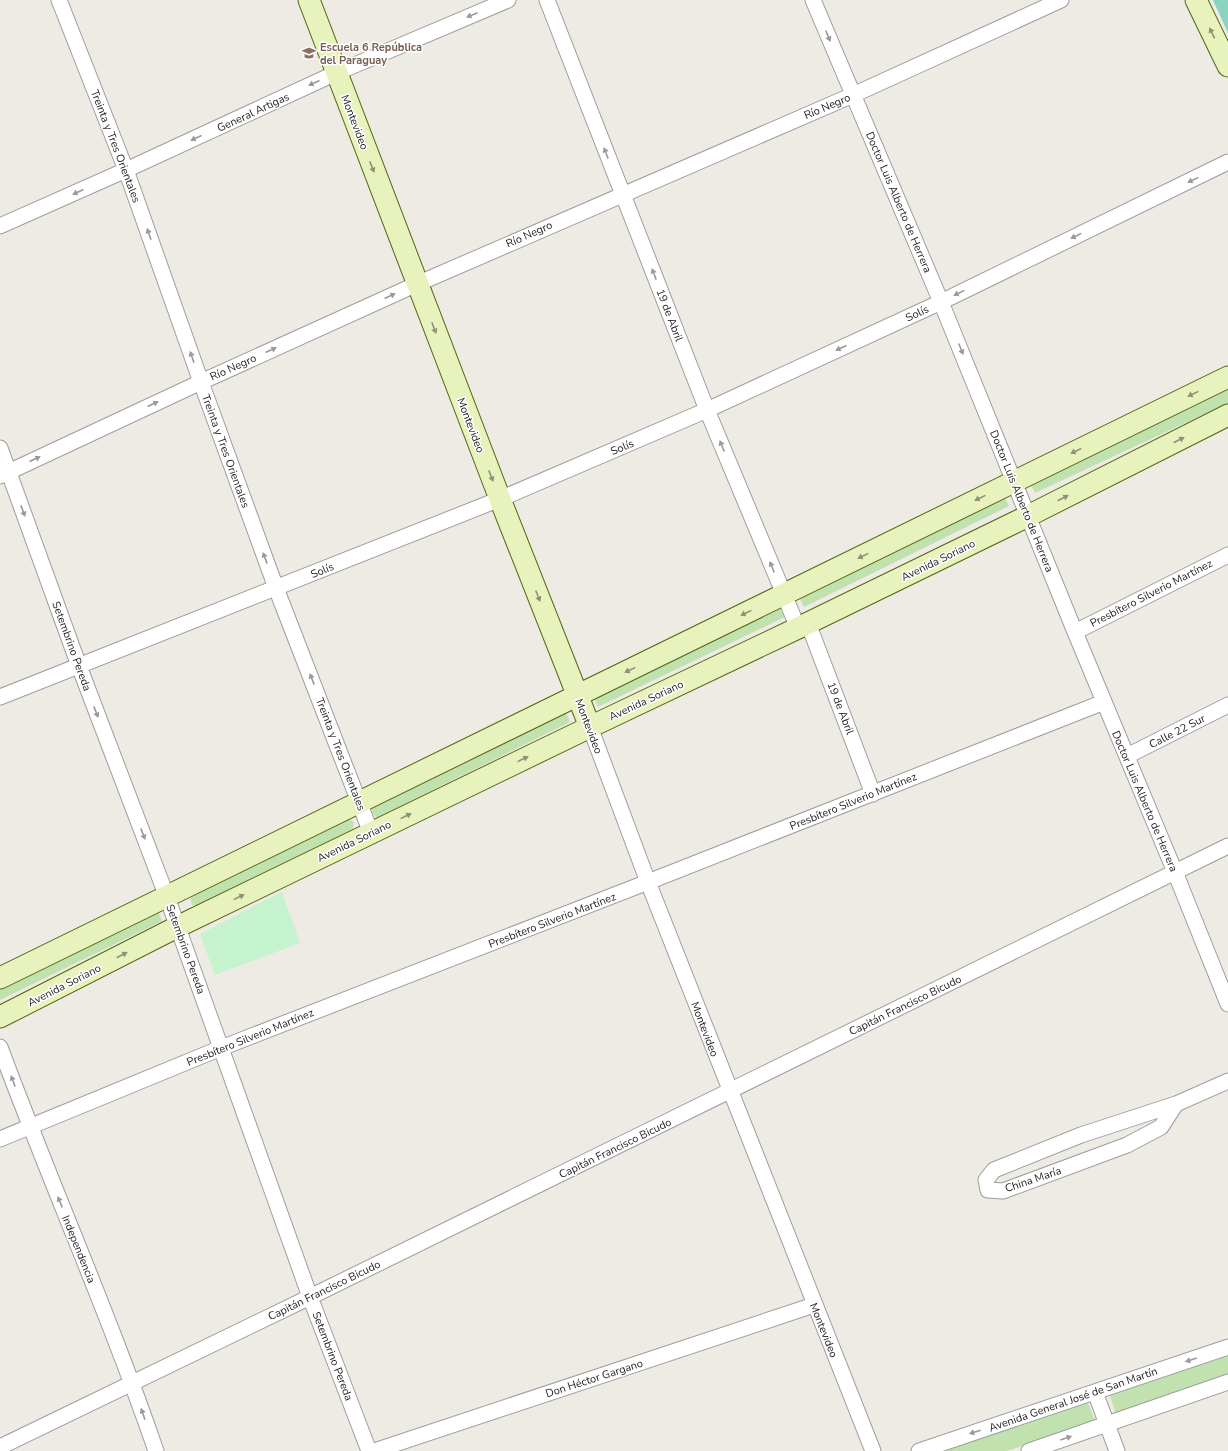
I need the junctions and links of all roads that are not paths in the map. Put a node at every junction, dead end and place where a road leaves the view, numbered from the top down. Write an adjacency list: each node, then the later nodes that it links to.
1 (59, 0): 12 (street, Treinta y Tres Orientales)
2 (309, 0): 9 (street, Montevideo)
3 (508, 0): 9 (street, General Artigas, one-way to 9)
4 (547, 0): 13 (street, 19 de Abril, one-way to 4)
5 (813, 0): 10 (street, Doctor Luis Alberto de Herrera, one-way to 10)
6 (1061, 0): 10 (street, Río Negro)
7 (1196, 0): 8 (street, one-way to 7)
8 (1228, 66)
9 (336, 73): 12 (street, General Artigas, one-way to 12); 15 (street, Montevideo, one-way to 15)
10 (853, 95): 13 (street, Río Negro); 16 (street, Doctor Luis Alberto de Herrera)
11 (1228, 162): 16 (street, Solís, one-way to 16)
12 (126, 170): 14 (street, General Artigas, one-way to 14); 18 (street, Treinta y Tres Orientales, one-way to 12)
13 (622, 194): 15 (street, Río Negro); 19 (street, 19 de Abril, one-way to 13)
14 (0, 226)
15 (417, 284): 18 (street, Río Negro, one-way to 15); 24 (street, Montevideo, one-way to 24)
16 (942, 302): 19 (street, Solís, one-way to 19); 23 (street, Doctor Luis Alberto de Herrera, one-way to 23)
17 (1228, 377): 23 (street, one-way to 23)
18 (201, 382): 22 (street, Río Negro, one-way to 18); 27 (street, Treinta y Tres Orientales, one-way to 18)
19 (708, 410): 24 (street, Solís); 28 (street, 19 de Abril, one-way to 19)
20 (1228, 415): 25 (street, Avenida Soriano, one-way to 20)
21 (0, 448): 22 (street, Setembrino Pereda)
22 (4, 474): 31 (street, Setembrino Pereda, one-way to 31)
23 (1014, 481): 25 (street, Doctor Luis Alberto de Herrera); 28 (street, one-way to 28)
24 (500, 499): 27 (street, Solís); 32 (street, Montevideo, one-way to 32)
25 (1028, 516): 29 (street, Avenida Soriano); 30 (street, Doctor Luis Alberto de Herrera)
26 (1228, 555): 30 (street, Presbítero Silverio Martínez)
27 (276, 588): 31 (street, Solís); 39 (street, Treinta y Tres Orientales, one-way to 27)
28 (784, 595): 29 (street, 19 de Abril); 32 (street, one-way to 32)
29 (803, 626): 36 (street, Avenida Soriano); 38 (street, 19 de Abril)
30 (1075, 632): 34 (street, Doctor Luis Alberto de Herrera)
31 (78, 666): 33 (street, Solís); 44 (street, Setembrino Pereda, one-way to 44)
32 (578, 696): 36 (street, Montevideo); 39 (street)
33 (0, 697)
34 (1104, 702): 37 (street, Doctor Luis Alberto de Herrera); 38 (street, Presbítero Silverio Martínez)
35 (1228, 705): 37 (street, Calle 22 Sur)
36 (590, 727): 40 (street, Avenida Soriano, one-way to 36); 43 (street, Montevideo)
37 (1127, 756): 42 (street, Doctor Luis Alberto de Herrera)
38 (873, 794): 43 (street, Presbítero Silverio Martínez)
39 (359, 802): 40 (street, Treinta y Tres Orientales); 44 (street)
40 (371, 833): 45 (street, Avenida Soriano, one-way to 40)
41 (1228, 846): 42 (street, Capitán Francisco Bicudo)
42 (1175, 872): 47 (street, Doctor Luis Alberto de Herrera); 52 (street, Capitán Francisco Bicudo)
43 (648, 882): 50 (street, Presbítero Silverio Martínez); 52 (street, Montevideo)
44 (167, 897): 45 (street, Setembrino Pereda); 46 (street)
45 (177, 927): 48 (street, Avenida Soriano, one-way to 45); 50 (street, Setembrino Pereda)
46 (0, 978)
47 (1228, 1004)
48 (0, 1017)
49 (0, 1047): 54 (street, Independencia, one-way to 49)
50 (221, 1048): 54 (street, Presbítero Silverio Martínez); 56 (street, Setembrino Pereda)
51 (1228, 1081): 53 (street, China María)
52 (730, 1091): 56 (street, Capitán Francisco Bicudo); 57 (street, Montevideo)
53 (1176, 1104): 53 (street, China María)
54 (30, 1127): 55 (street, Presbítero Silverio Martínez); 59 (street, Independencia, one-way to 54)
55 (0, 1139)
56 (310, 1297): 59 (street, Capitán Francisco Bicudo); 65 (street, Setembrino Pereda)
57 (814, 1305): 66 (street, Don Héctor Gargano); 67 (street, Montevideo)
58 (1228, 1347): 61 (street, Avenida General José de San Martín, one-way to 61)
59 (132, 1382): 63 (street, Capitán Francisco Bicudo); 64 (street, Independencia, one-way to 59)
60 (1228, 1382): 62 (street)
61 (1095, 1392): 62 (street); 68 (street, Avenida General José de San Martín, one-way to 68)
62 (1107, 1424): 69 (street, one-way to 62); 70 (street)
63 (0, 1447)
64 (156, 1451)
65 (369, 1451)
66 (374, 1451)
67 (873, 1451)
68 (919, 1451)
69 (1029, 1451)
70 (1117, 1451)

